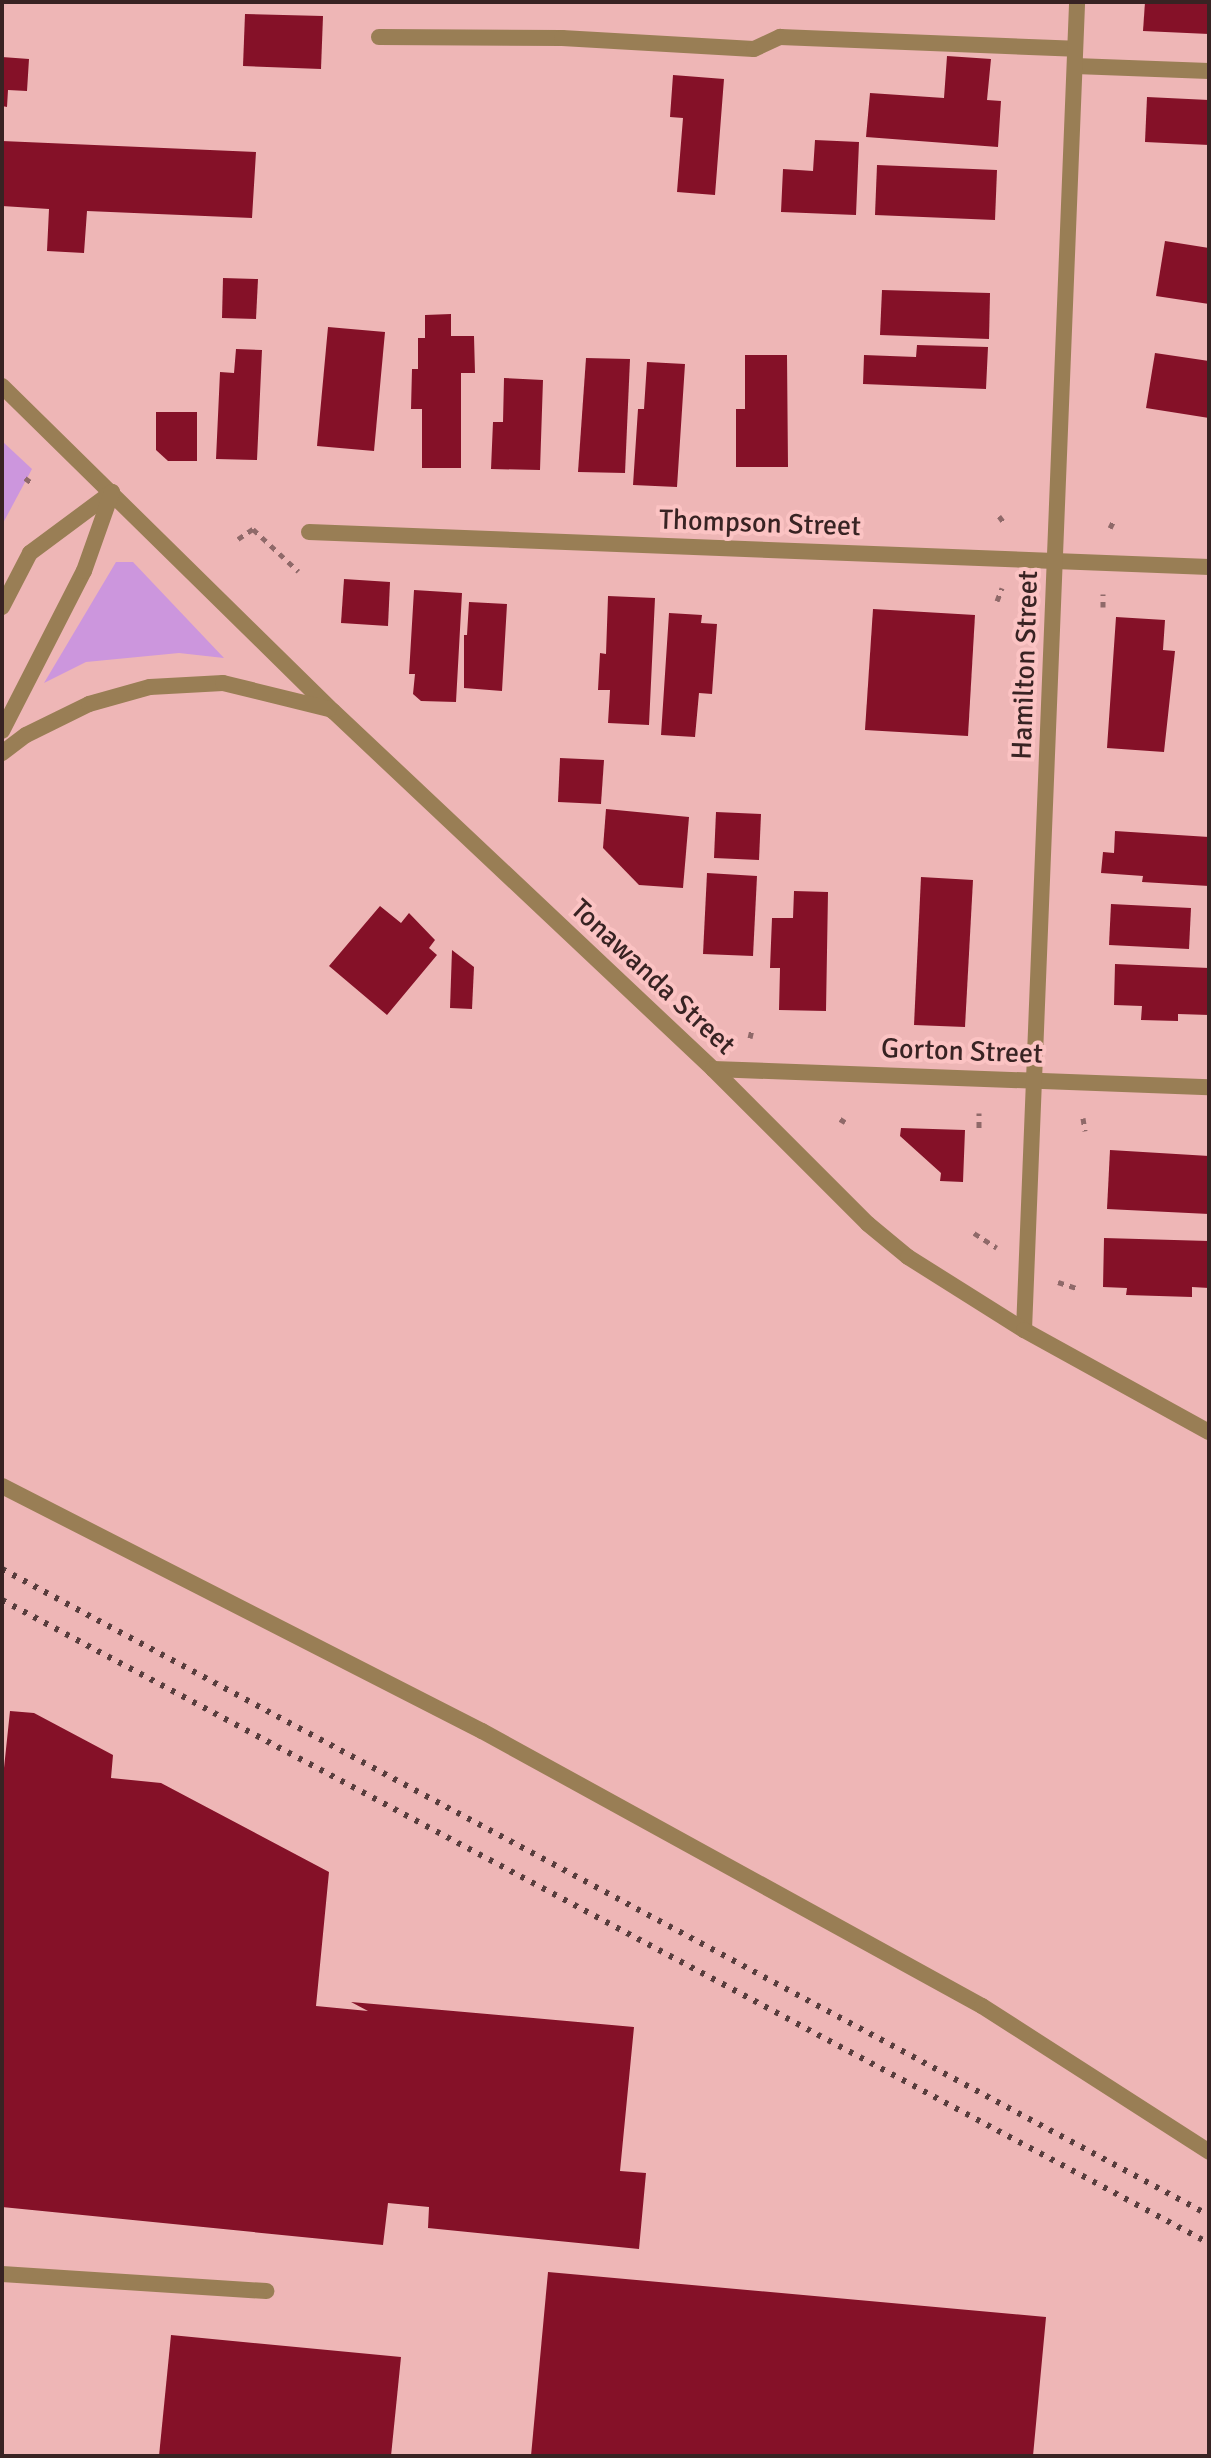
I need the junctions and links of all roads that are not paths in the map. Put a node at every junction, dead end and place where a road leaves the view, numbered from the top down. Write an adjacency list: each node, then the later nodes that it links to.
1 (1077, 2): 3 (street, Hamilton Street)
2 (379, 37): 3 (street)
3 (1075, 58): 4 (street); 8 (street, Hamilton Street)
4 (1209, 71)
5 (2, 386): 6 (street, Tonawanda Street)
6 (112, 492): 10 (street); 11 (street, Tonawanda Street); 12 (street)
7 (309, 532): 8 (street, Thompson Street)
8 (1056, 559): 9 (street, Thompson Street); 15 (street, Hamilton Street)
9 (1209, 567)
10 (2, 607)
11 (333, 711): 13 (street); 14 (street, Tonawanda Street)
12 (2, 731)
13 (2, 753)
14 (713, 1069): 15 (street, Gorton Street); 17 (street, Tonawanda Street)
15 (1034, 1079): 16 (street, Gorton Street); 17 (street, Hamilton Street)
16 (1209, 1087)
17 (1024, 1330): 18 (street, Tonawanda Street)
18 (1209, 1432)
19 (2, 1486): 20 (street)
20 (1209, 2152)
21 (2, 2274): 22 (street)
22 (266, 2291)

